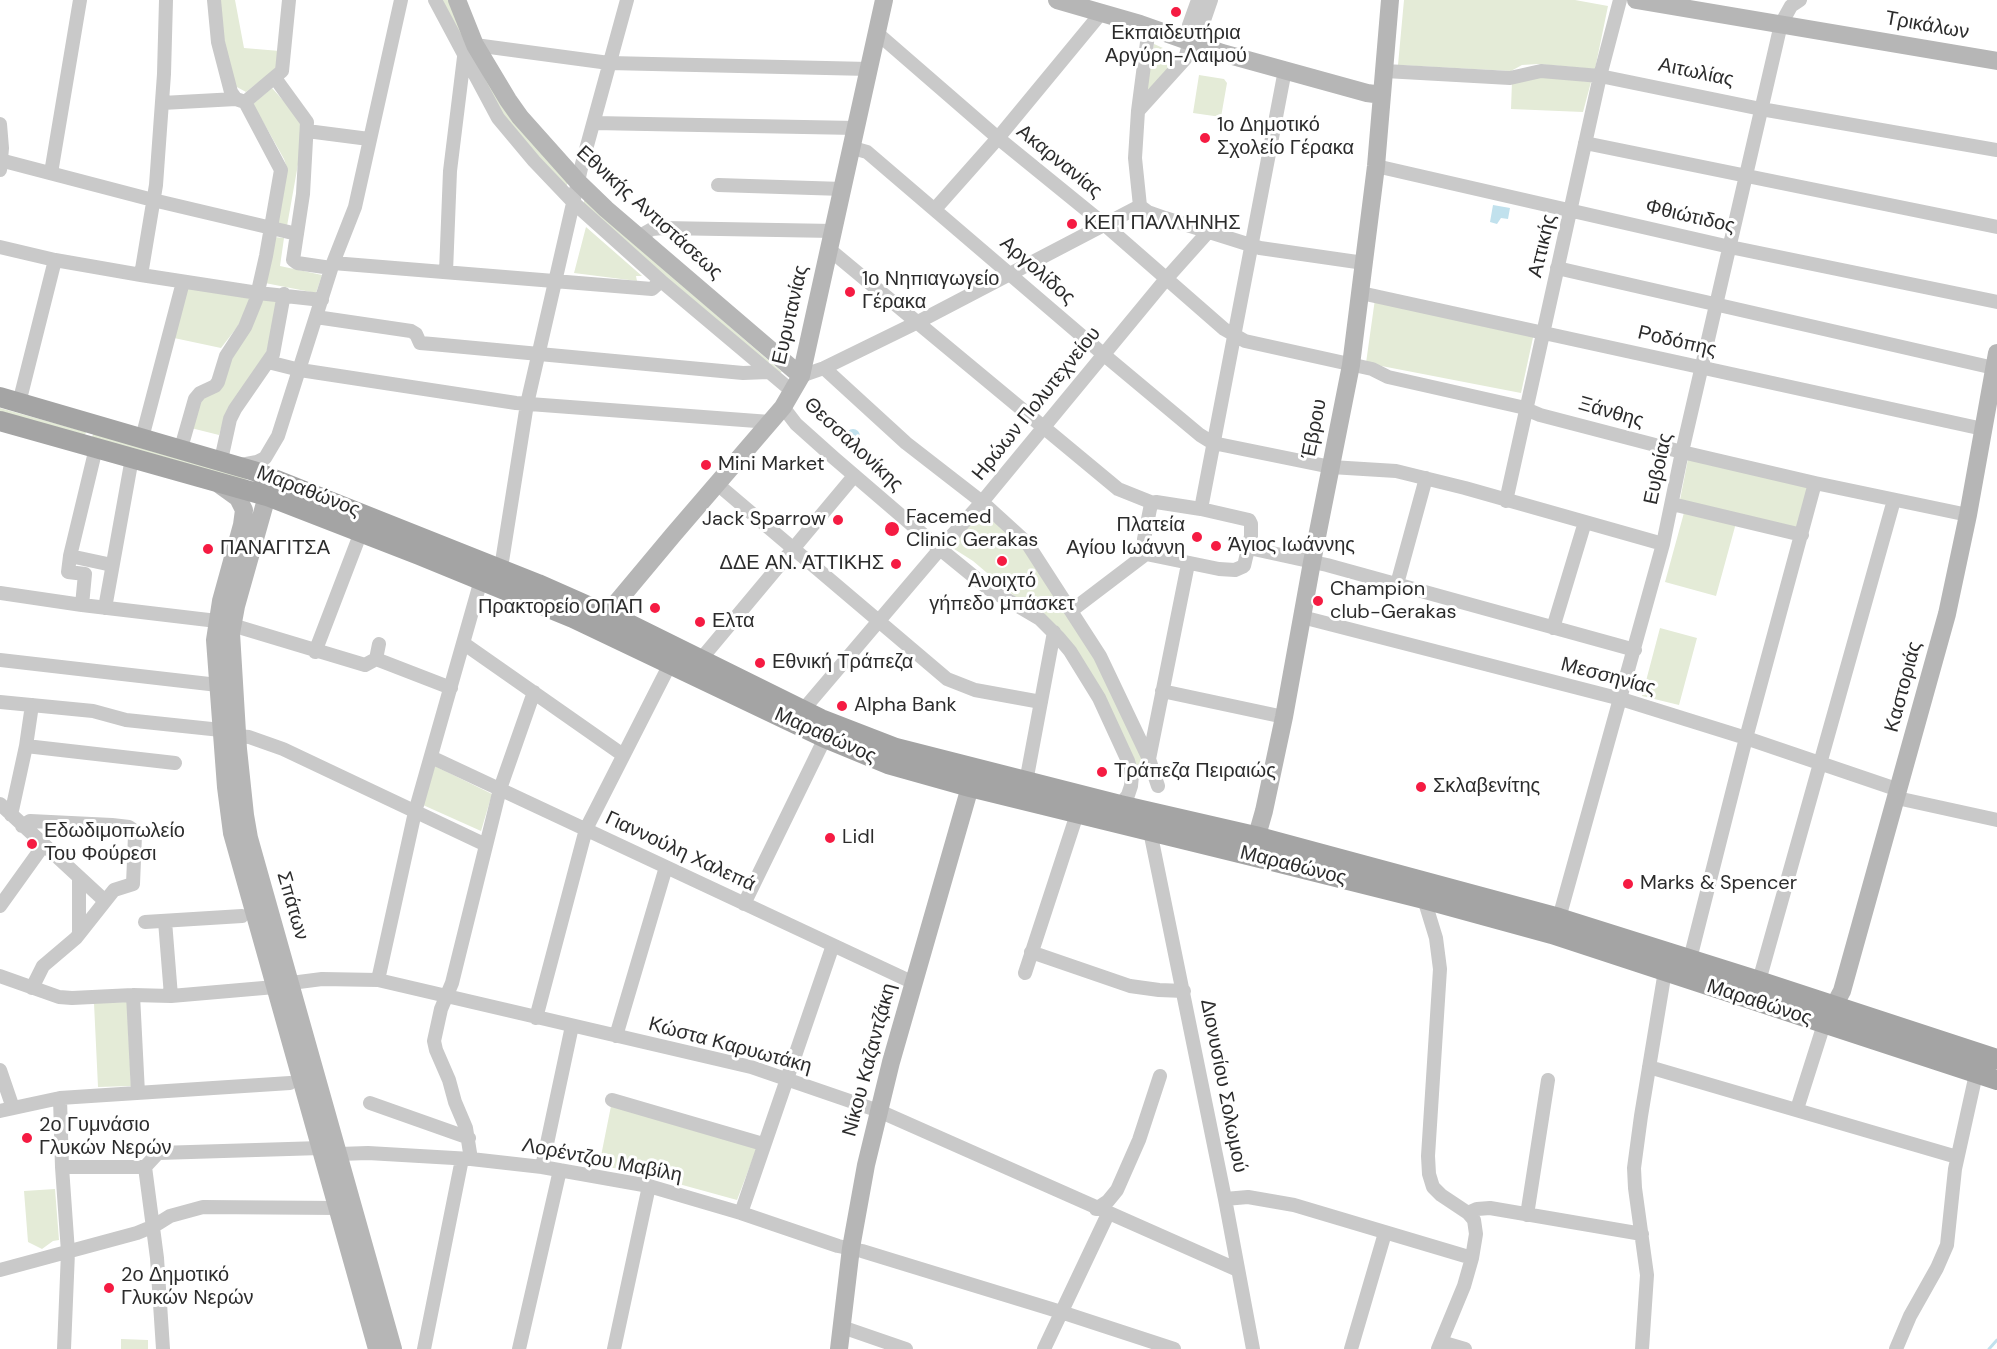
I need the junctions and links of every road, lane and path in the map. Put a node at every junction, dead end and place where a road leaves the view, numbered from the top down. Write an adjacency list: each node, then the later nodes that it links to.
1 (80, 0): 46 (street)
2 (166, 0): 32 (street)
3 (214, 0): 31 (street)
4 (290, 0): 29 (street)
5 (401, 0): 40 (street)
6 (435, 0): 22 (street, Θεσσαλονίκης)
7 (457, 0): 22 (street, Εθνικής Αντιστάσεως)
8 (627, 0): 24 (street)
9 (884, 0): 20 (street, Ευρυτανίας)
10 (1198, 0): 21 (street)
11 (1211, 0): 21 (street)
12 (1390, 0): 27 (street, Έβρου)
13 (1620, 0): 28 (street, Αττικής)
14 (1636, 0): 18 (street, Τρικάλων)
15 (1800, 0): 18 (street)
16 (1064, 1): 17 (street)
17 (1102, 12): 19 (street); 39 (street)
18 (1781, 24): 23 (street, Τρικάλων); 33 (street, Ευβοίας)
19 (1149, 27): 21 (street); 34 (street)
20 (877, 33): 25 (street, Ευρυτανίας); 39 (street, Ακαρνανίας)
21 (1191, 38): 26 (street); 34 (street)
22 (470, 51): 24 (street); 48 (street, Εθνικής Αντιστάσεως); 52 (street, Θεσσαλονίκης); 71 (street)
23 (1997, 61)
24 (609, 63): 25 (street); 35 (street)
25 (869, 69): 37 (street, Ευρυτανίας)
26 (1285, 70): 30 (street); 63 (street)
27 (1385, 72): 28 (street, Αιτωλίας); 30 (street, Έβρου)
28 (1600, 76): 33 (street, Αιτωλίας); 41 (street, Αττικής)
29 (275, 78): 31 (street); 38 (street)
30 (1382, 95): 45 (street, Έβρου)
31 (240, 101): 32 (street); 58 (street)
32 (162, 103): 51 (street)
33 (1761, 109): 43 (street, Αιτωλίας); 47 (street, Ευβοίας)
34 (1138, 111): 53 (street)
35 (594, 123): 37 (street); 48 (street)
36 (0, 124): 44 (street)
37 (856, 128): 42 (street, Ευρυτανίας)
38 (307, 131): 40 (street); 61 (street)
39 (998, 138): 54 (street); 56 (street, Ακαρνανίας)
40 (369, 139): 69 (street)
41 (1585, 143): 47 (street); 55 (street, Αττικής)
42 (853, 148): 50 (street, Ευρυτανίας); 54 (street, Αργολίδος)
43 (1997, 150)
44 (1, 163): 46 (street)
45 (1376, 166): 55 (street, Φθιώτιδος); 68 (street, Έβρου)
46 (51, 173): 51 (street)
47 (1746, 177): 57 (street); 65 (street, Ευβοίας)
48 (578, 182): 52 (street); 62 (street, Εθνικής Αντιστάσεως)
49 (718, 184): 50 (street)
50 (843, 189): 59 (street, Ευρυτανίας)
51 (153, 200): 58 (street); 72 (street)
52 (574, 203): 75 (street); 76 (street, Θεσσαλονίκης)
53 (1140, 206): 56 (street); 60 (street)
54 (935, 209): 73 (street, Αργολίδος)
55 (1571, 209): 65 (street, Φθιώτιδος); 70 (street, Αττικής)
56 (1105, 225): 73 (street); 74 (street, Ακαρνανίας)
57 (1997, 226)
58 (271, 229): 61 (street); 78 (street)
59 (834, 231): 62 (street); 66 (street, Ευρυτανίας)
60 (1208, 232): 63 (street); 74 (street, Ηρώων Πολυτεχνείου)
61 (297, 234): 69 (street)
62 (638, 237): 97 (street, Εθνικής Αντιστάσεως)
63 (1250, 246): 68 (street); 87 (street)
64 (0, 247): 67 (street)
65 (1730, 247): 82 (street, Φθιώτιδος); 83 (street, Ευβοίας)
66 (830, 250): 85 (street); 97 (street, Ευρυτανίας)
67 (55, 260): 72 (street); 99 (street)
68 (1364, 263): 79 (street, Έβρου)
69 (332, 266): 71 (street); 81 (street)
70 (1557, 268): 83 (street); 86 (street, Αττικής)
71 (446, 272): 75 (street)
72 (141, 275): 77 (street)
73 (1012, 275): 85 (street); 88 (street, Αργολίδος)
74 (1166, 279): 87 (street, Ακαρνανίας); 88 (street, Ηρώων Πολυτεχνείου)
75 (555, 280): 76 (street); 89 (street)
76 (661, 281): 96 (street, Θεσσαλονίκης)
77 (183, 282): 78 (street); 106 (street)
78 (258, 293): 80 (street); 109 (street)
79 (1361, 293): 86 (street, Ροδόπης); 92 (street, Έβρου)
80 (284, 294): 81 (street); 91 (street)
81 (322, 300): 84 (street)
82 (1997, 302)
83 (1718, 305): 90 (street); 94 (street, Ευβοίας)
84 (316, 317): 89 (street); 95 (street)
85 (918, 322): 93 (street); 104 (street)
86 (1544, 332): 94 (street, Ροδόπης); 101 (street, Αττικής)
87 (1235, 336): 92 (street, Ακαρνανίας); 107 (street)
88 (1103, 354): 104 (street, Ηρώων Πολυτεχνείου); 107 (street, Αργολίδος)
89 (538, 355): 96 (street); 100 (street)
90 (1996, 361): 105 (street, Καστοριάς)
91 (268, 362): 95 (street); 112 (street)
92 (1351, 365): 101 (street, Ξάνθης); 113 (street, Έβρου)
93 (824, 368): 97 (street); 122 (street, Θεσσαλονίκης)
94 (1702, 368): 105 (street, Ροδόπης); 110 (street, Ευβοίας)
95 (300, 370): 100 (street); 112 (street)
96 (768, 372): 97 (street, Θεσσαλονίκης)
97 (792, 392): 103 (street, Ευρυτανίας); 114 (street, Θεσσαλονίκης)
98 (0, 397): 99 (main road, Μαραθώνος)
99 (20, 403): 106 (main road, Μαραθώνος)
100 (527, 404): 103 (street); 140 (street)
101 (1527, 410): 110 (street, Ξάνθης); 121 (street, Αττικής)
102 (0, 421): 108 (main road, Μαραθώνος)
103 (770, 422): 117 (street, Ευρυτανίας)
104 (1043, 427): 122 (street, Ηρώων Πολυτεχνείου); 123 (street)
105 (1983, 429): 126 (street, Καστοριάς)
106 (142, 438): 109 (main road, Μαραθώνος)
107 (1213, 443): 113 (street, Αργολίδος); 125 (street)
108 (96, 448): 111 (main road, Μαραθώνος); 135 (street)
109 (181, 448): 112 (main road, Μαραθώνος)
110 (1682, 452): 118 (street, Ξάνθης); 124 (street, Ευβοίας)
111 (132, 458): 115 (main road, Μαραθώνος); 139 (street)
112 (238, 465): 119 (street); 140 (main road, Μαραθώνος)
113 (1331, 467): 116 (street, Αργολίδος); 137 (street, Έβρου)
114 (854, 476): 132 (street); 133 (street, Θεσσαλονίκης)
115 (205, 478): 119 (main road, Μαραθώνος); 151 (street, Σπάτων)
116 (1426, 478): 121 (street, Αργολίδος); 143 (street)
117 (716, 483): 132 (street); 150 (street, Ευρυτανίας)
118 (1815, 483): 120 (street, Ξάνθης); 129 (street)
119 (267, 496): 128 (main road, Μαραθώνος); 151 (street, Σπάτων)
120 (1894, 500): 126 (street, Ξάνθης); 180 (street)
121 (1506, 501): 127 (street, Αργολίδος)
122 (982, 502): 133 (street, Ηρώων Πολυτεχνείου); 147 (street, Θεσσαλονίκης)
123 (1153, 503): 125 (street); 134 (street)
124 (1672, 504): 129 (street); 130 (street, Ευβοίας)
125 (1201, 509): 131 (street)
126 (1968, 515): 186 (street, Καστοριάς)
127 (1585, 522): 130 (street, Αργολίδος); 152 (street)
128 (361, 532): 142 (main road, Μαραθώνος); 157 (street)
129 (1802, 535): 174 (street)
130 (1664, 544): 156 (street, Ευβοίας)
131 (1249, 548): 137 (street); 138 (street)
132 (793, 549): 149 (street); 159 (street)
133 (940, 549): 149 (street, Ηρώων Πολυτεχνείου); 153 (street, Θεσσαλονίκης)
134 (1146, 554): 138 (street); 147 (street)
135 (70, 556): 136 (street); 141 (street)
136 (86, 560): 139 (street); 141 (street)
137 (1312, 562): 143 (street); 148 (street, Έβρου)
138 (1188, 564): 164 (street)
139 (112, 565): 146 (street)
140 (501, 568): 150 (main road, Μαραθώνος)
141 (85, 574): 145 (street)
142 (481, 580): 150 (main road, Μαραθώνος); 154 (street)
143 (1397, 584): 152 (street)
144 (0, 593): 145 (street)
145 (82, 606): 146 (street)
146 (105, 608): 151 (street)
147 (1071, 611): 178 (street, Θεσσαλονίκης)
148 (1302, 617): 166 (street, Μεσσηνίας); 171 (street, Έβρου)
149 (879, 621): 168 (street); 170 (street, Ηρώων Πολυτεχνείου)
150 (603, 622): 159 (main road, Μαραθώνος); 161 (main road, Μαραθώνος)
151 (225, 623): 157 (street); 162 (street, Σπάτων); 172 (street, Σπάτων)
152 (1553, 628): 156 (street)
153 (1054, 632): 168 (street); 181 (street, Θεσσαλονίκης)
154 (463, 643): 163 (street); 165 (street)
155 (379, 644): 158 (street)
156 (1635, 650): 166 (street, Ευβοίας)
157 (315, 651): 158 (street)
158 (376, 659): 163 (street)
159 (701, 659): 170 (main road, Μαραθώνος)
160 (0, 660): 162 (street)
161 (670, 664): 173 (main road, Μαραθώνος); 176 (street)
162 (218, 685): 172 (street, Σπάτων)
163 (451, 688): 177 (street)
164 (1162, 691): 171 (street); 178 (street)
165 (534, 692): 176 (street); 185 (street)
166 (1621, 699): 174 (street, Μεσσηνίας); 207 (street, Ευβοίας)
167 (0, 702): 169 (street)
168 (1041, 702): 183 (street)
169 (32, 705): 172 (street); 175 (street)
170 (803, 710): 182 (main road, Μαραθώνος)
171 (1284, 717): 196 (street, Έβρου)
172 (229, 733): 189 (street); 220 (street, Σπάτων)
173 (825, 738): 182 (main road, Μαραθώνος); 204 (street)
174 (1746, 738): 180 (street, Μεσσηνίας); 213 (street)
175 (26, 746): 179 (street); 191 (street)
176 (623, 754): 194 (street)
177 (431, 757): 185 (street, Γιαννούλη Χαλεπά); 189 (street)
178 (1149, 759): 181 (street); 184 (street, Θεσσαλονίκης)
179 (175, 763)
180 (1820, 763): 186 (street, Μεσσηνίας); 218 (street)
181 (1132, 775): 188 (street)
182 (972, 778): 183 (main road, Μαραθώνος); 190 (main road, Μαραθώνος); 219 (street, Νίκου Καζαντζάκη)
183 (1026, 782): 188 (main road, Μαραθώνος)
184 (1158, 786)
185 (500, 789): 194 (street, Γιαννούλη Χαλεπά); 197 (street)
186 (1898, 794): 192 (street, Μεσσηνίας); 226 (street, Καστοριάς)
187 (0, 804): 191 (street)
188 (1120, 805): 196 (main road, Μαραθώνος)
189 (415, 812): 197 (street); 217 (street)
190 (1077, 814): 195 (main road, Μαραθώνος); 212 (street)
191 (11, 815): 193 (street)
192 (1997, 820)
193 (22, 826): 198 (street); 203 (street)
194 (586, 830): 200 (street, Γιαννούλη Χαλεπά); 227 (street)
195 (1150, 831): 199 (main road, Μαραθώνος); 222 (street, Διονυσίου Σολωμού)
196 (1255, 836): 199 (street); 207 (main road, Μαραθώνος)
197 (486, 845): 225 (street)
198 (43, 846): 201 (street); 205 (street)
199 (1235, 852): 202 (main road, Μαραθώνος)
200 (666, 867): 204 (street, Γιαννούλη Χαλεπά); 230 (street)
201 (79, 880): 203 (street); 210 (street)
202 (1424, 899): 214 (main road, Μαραθώνος); 262 (street)
203 (105, 901): 210 (street)
204 (744, 904): 211 (street, Γιαννούλη Χαλεπά)
205 (0, 906)
206 (242, 916): 208 (street)
207 (1559, 918): 213 (main road, Μαραθώνος)
208 (165, 921): 209 (street); 224 (street)
209 (145, 922)
210 (79, 933): 221 (street)
211 (833, 945): 219 (street, Γιαννούλη Χαλεπά); 236 (street)
212 (1031, 952): 215 (street); 222 (street)
213 (1690, 959): 218 (main road, Μαραθώνος)
214 (1665, 972): 228 (main road, Μαραθώνος); 232 (street)
215 (1025, 973)
216 (0, 976): 221 (street, Κώστα Καρυωτάκη)
217 (378, 980): 220 (street, Κώστα Καρυωτάκη); 225 (street, Κώστα Καρυωτάκη)
218 (1759, 981): 226 (main road, Μαραθώνος)
219 (914, 983): 246 (street, Νίκου Καζαντζάκη)
220 (283, 985): 224 (street, Κώστα Καρυωτάκη); 249 (street, Σπάτων); 250 (street, Σπάτων)
221 (32, 988): 223 (street, Κώστα Καρυωτάκη)
222 (1184, 991): 258 (street, Διονυσίου Σολωμού)
223 (133, 995): 224 (street, Κώστα Καρυωτάκη); 240 (street)
224 (164, 996)
225 (446, 997): 227 (street, Κώστα Καρυωτάκη); 247 (street)
226 (1835, 1006): 228 (street, Καστοριάς); 231 (main road, Μαραθώνος)
227 (536, 1018): 229 (street, Κώστα Καρυωτάκη)
228 (1824, 1024): 234 (main road, Μαραθώνος); 244 (street)
229 (572, 1026): 230 (street, Κώστα Καρυωτάκη); 255 (street)
230 (616, 1036): 236 (street, Κώστα Καρυωτάκη)
231 (1997, 1059)
232 (1649, 1067): 244 (street); 266 (street)
233 (0, 1070): 245 (street)
234 (1976, 1074): 238 (main road, Μαραθώνος); 251 (street)
235 (1160, 1076): 260 (street)
236 (786, 1078): 246 (street, Κώστα Καρυωτάκη); 248 (street)
237 (1548, 1080): 263 (street)
238 (1997, 1080)
239 (290, 1083): 240 (street)
240 (138, 1093): 241 (street)
241 (60, 1098): 245 (street); 253 (street)
242 (612, 1100): 248 (street)
243 (370, 1103): 247 (street)
244 (1797, 1108): 251 (street)
245 (7, 1110)
246 (879, 1111): 260 (street, Κώστα Καρυωτάκη); 267 (street, Νίκου Καζαντζάκη)
247 (469, 1138): 252 (street)
248 (763, 1144): 261 (street)
249 (321, 1148): 254 (street); 259 (street, Σπάτων)
250 (339, 1154): 252 (street, Λορέντζου Μαβίλη); 278 (street, Σπάτων)
251 (1957, 1157): 290 (street)
252 (466, 1159): 255 (street, Λορέντζου Μαβίλη); 279 (street)
253 (62, 1167): 254 (street); 268 (street)
254 (145, 1167): 264 (street)
255 (542, 1167): 256 (street, Λορέντζου Μαβίλη)
256 (560, 1170): 257 (street, Λορέντζου Μαβίλη); 280 (street)
257 (649, 1186): 261 (street, Λορέντζου Μαβίλη); 281 (street)
258 (1226, 1199): 265 (street); 271 (street, Διονυσίου Σολωμού)
259 (338, 1208): 264 (street); 277 (street, Σπάτων)
260 (1102, 1211): 271 (street, Κώστα Καρυωτάκη); 272 (street)
261 (741, 1213): 267 (street, Λορέντζου Μαβίλη)
262 (1468, 1213): 263 (street); 269 (street)
263 (1527, 1215): 266 (street)
264 (154, 1226): 268 (street); 276 (street)
265 (1385, 1233): 269 (street); 287 (street)
266 (1642, 1234): 289 (street)
267 (851, 1248): 272 (street, Λορέντζου Μαβίλη); 273 (street, Νίκου Καζαντζάκη)
268 (68, 1252): 270 (street); 275 (street)
269 (1472, 1258): 274 (street)
270 (0, 1270)
271 (1238, 1270): 286 (street, Διονυσίου Σολωμού)
272 (1061, 1312): 284 (street); 285 (street, Λορέντζου Μαβίλη)
273 (842, 1327): 282 (street, Νίκου Καζαντζάκη); 283 (street)
274 (1439, 1345): 288 (street)
275 (64, 1349)
276 (163, 1349)
277 (377, 1349)
278 (393, 1349)
279 (423, 1349)
280 (519, 1349)
281 (614, 1349)
282 (839, 1349)
283 (906, 1349)
284 (1044, 1349)
285 (1174, 1349)
286 (1253, 1349)
287 (1351, 1349)
288 (1464, 1349)
289 (1641, 1349)
290 (1896, 1349)

